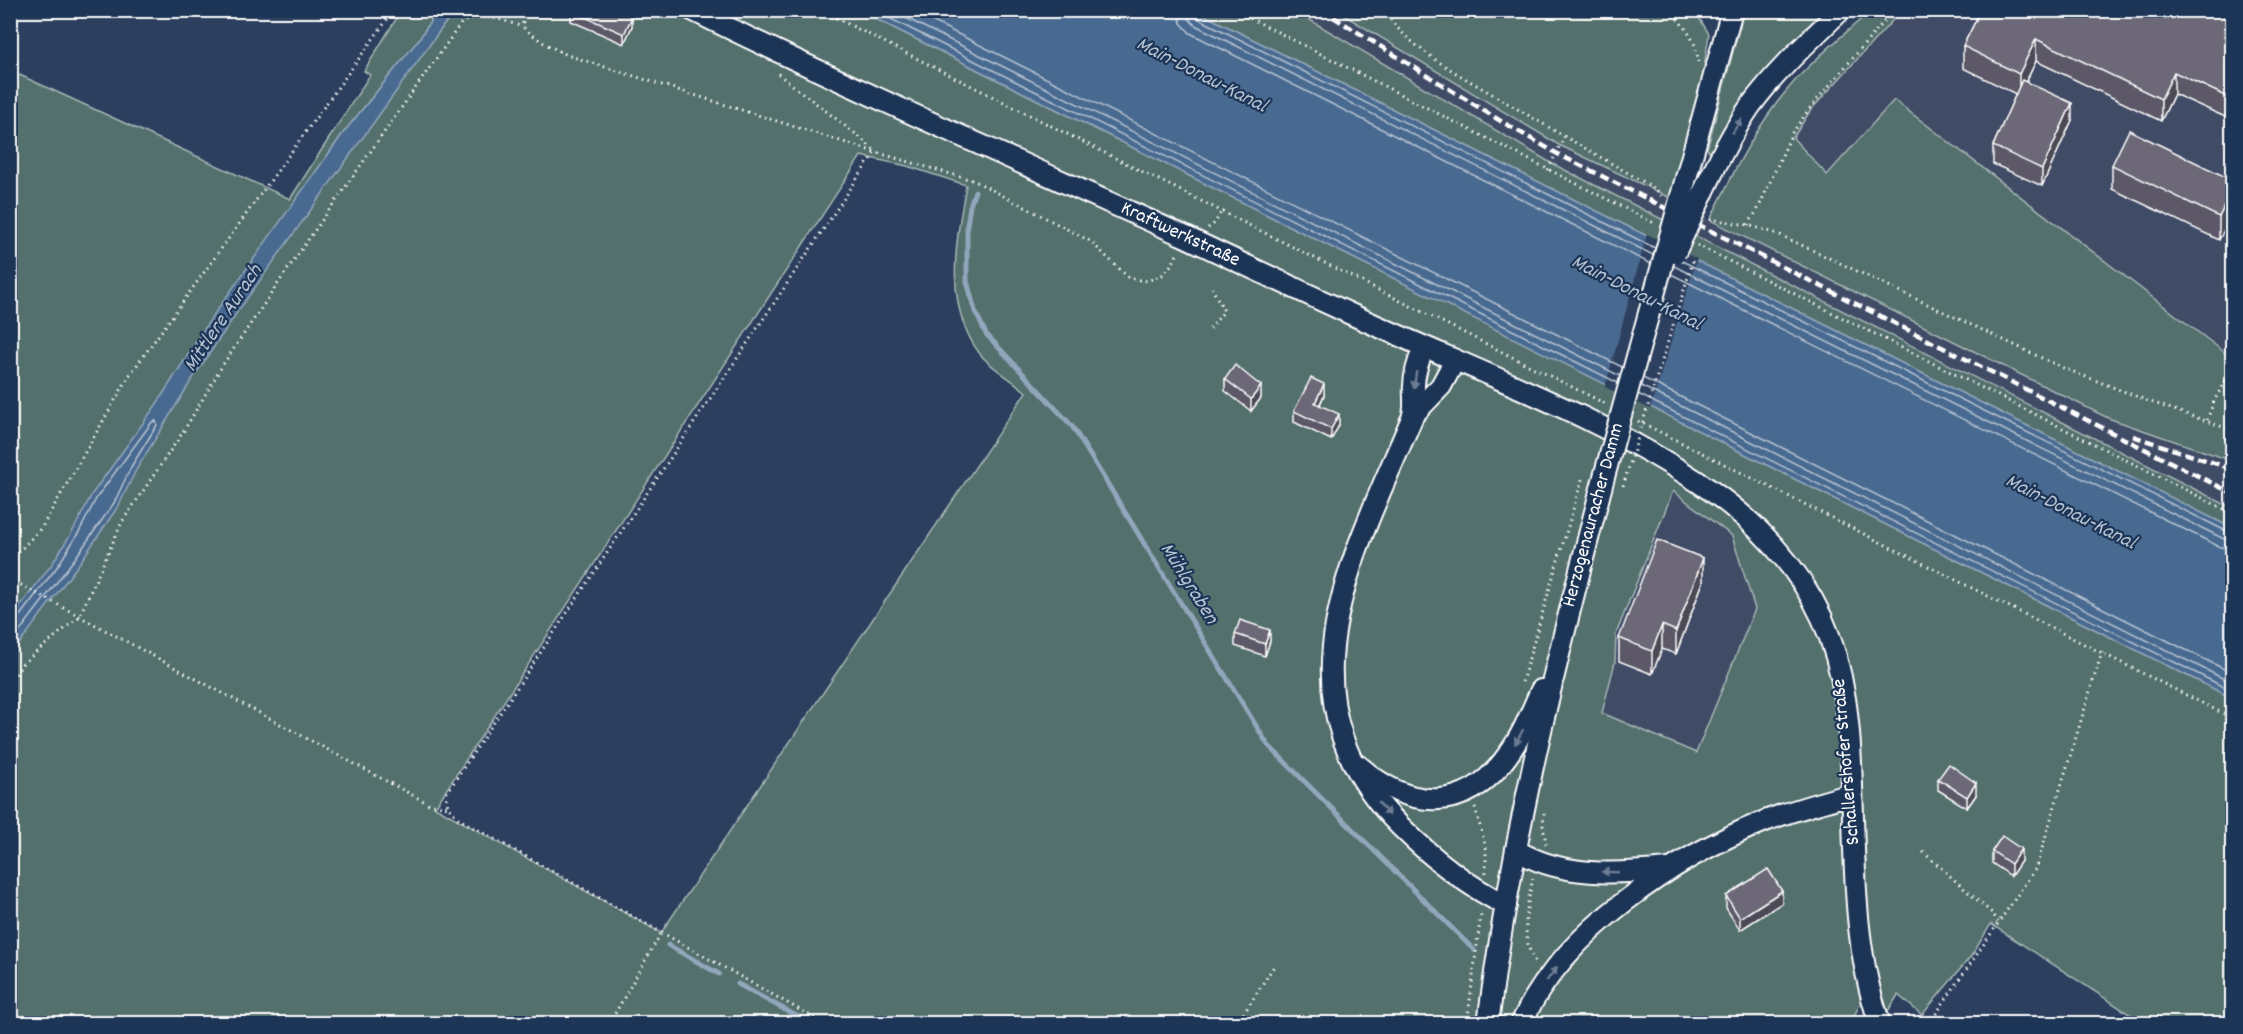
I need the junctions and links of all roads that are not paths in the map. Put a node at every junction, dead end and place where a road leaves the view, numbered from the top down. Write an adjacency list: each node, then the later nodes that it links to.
1 (692, 10): 5 (main road, Kraftwerkstraße)
2 (1841, 10): 4 (main road, one-way to 2, bridge)
3 (1727, 12): 4 (main road, Herzogenauracher Damm, bridge)
4 (1651, 308): 9 (main road, Herzogenauracher Damm, bridge)
5 (1424, 347): 6 (main road, Kraftwerkstraße); 7 (main road, one-way to 7)
6 (1455, 360): 7 (main road); 8 (main road, Kraftwerkstraße)
7 (1414, 414): 10 (main road)
8 (1666, 461): 11 (main road, Schallershofer Straße)
9 (1560, 645): 10 (main road, one-way to 10); 12 (main road, Herzogenauracher Damm)
10 (1353, 760): 14 (main road, one-way to 14)
11 (1852, 794): 13 (main road); 17 (main road, Schallershofer Straße)
12 (1516, 850): 13 (main road, one-way to 12); 14 (main road, Herzogenauracher Damm)
13 (1669, 869): 16 (main road, one-way to 13)
14 (1506, 905): 15 (main road, Herzogenauracher Damm)
15 (1488, 1023)
16 (1521, 1023)
17 (1880, 1023)

